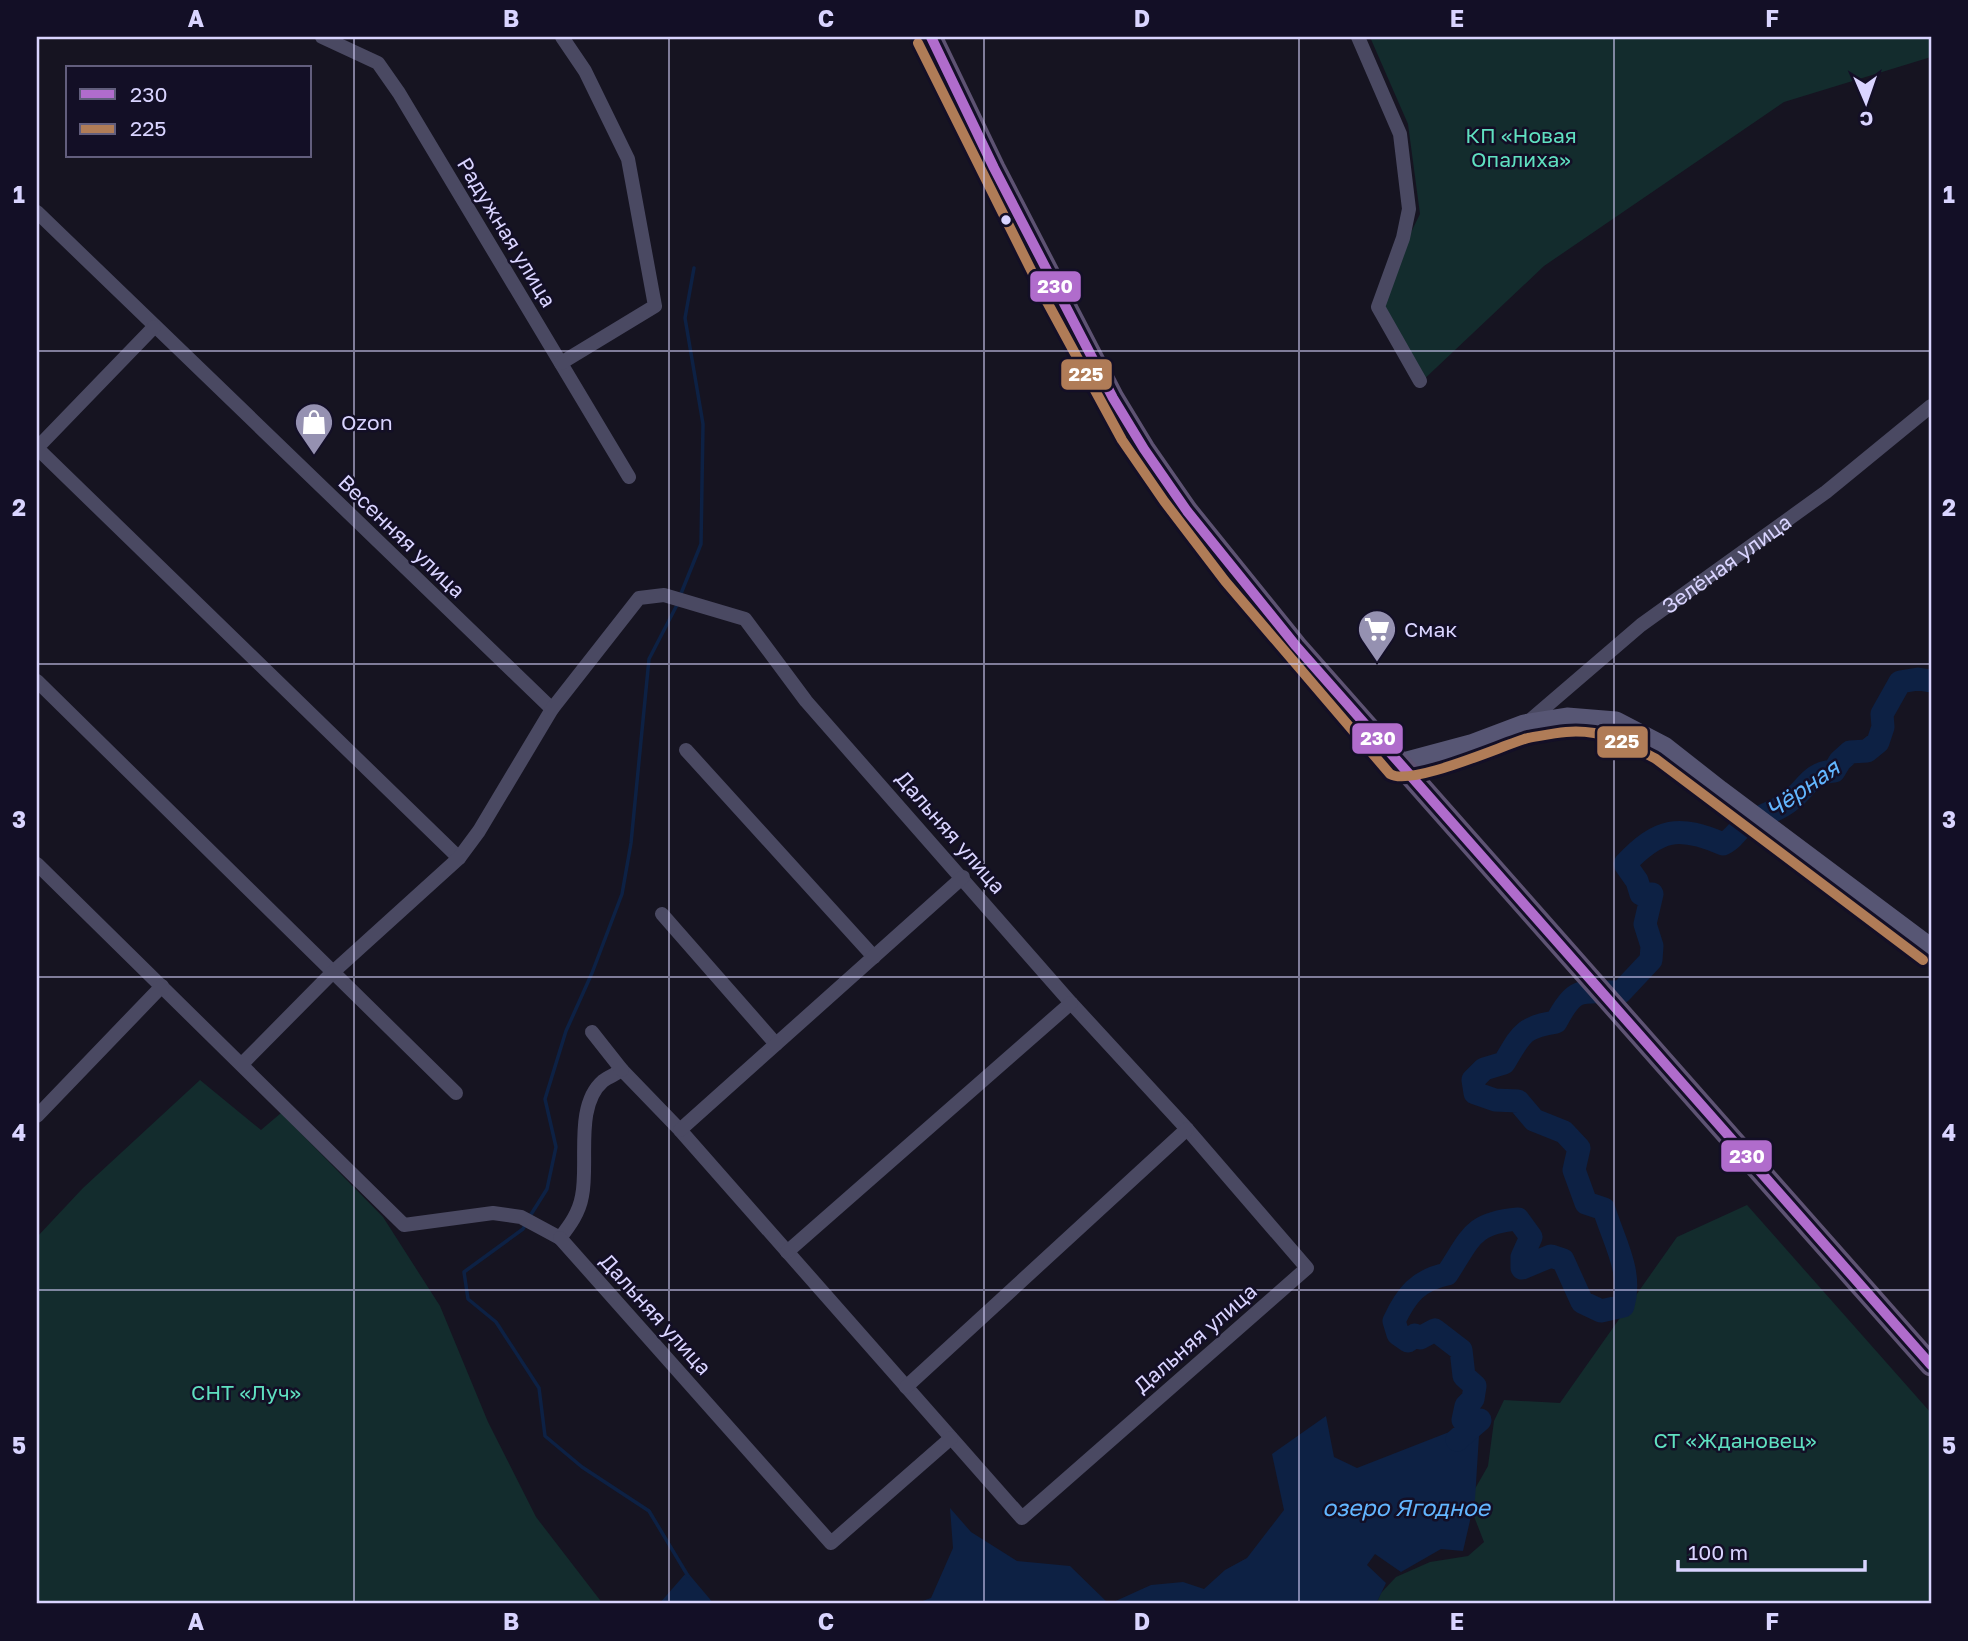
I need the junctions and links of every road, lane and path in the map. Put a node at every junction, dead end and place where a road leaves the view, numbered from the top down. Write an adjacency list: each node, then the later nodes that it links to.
1 (322, 37): 7 (street, Радужная улица)
2 (562, 37): 7 (street)
3 (931, 37): 16 (main road)
4 (1358, 37): 8 (street)
5 (37, 212): 6 (street, Весенняя улица)
6 (155, 327): 10 (street); 13 (street, Весенняя улица)
7 (561, 363): 11 (street, Радужная улица)
8 (1420, 381)
9 (1931, 406): 14 (street, Зелёная улица)
10 (37, 449): 17 (street)
11 (629, 477)
12 (37, 681): 23 (street)
13 (552, 709): 17 (street); 19 (street, Дальняя улица)
14 (1524, 725): 16 (street); 21 (street)
15 (685, 750): 22 (street)
16 (1400, 764): 36 (main road)
17 (459, 858): 23 (street)
18 (40, 872): 24 (street)
19 (963, 877): 22 (street); 25 (street, Дальняя улица)
20 (662, 914): 27 (street)
21 (1931, 949)
22 (874, 957): 27 (street)
23 (332, 973): 28 (street); 30 (street)
24 (162, 986): 28 (street); 31 (street)
25 (1071, 1003): 32 (street, Дальняя улица); 35 (street)
26 (593, 1032): 29 (street, Дальняя улица)
27 (776, 1044): 33 (street)
28 (242, 1064): 34 (street, Дальняя улица)
29 (622, 1070): 33 (street, Дальняя улица); 34 (street)
30 (456, 1093)
31 (37, 1116)
32 (1187, 1129): 37 (street); 38 (street, Дальняя улица)
33 (680, 1130): 35 (street, Дальняя улица)
34 (560, 1238): 38 (street, Дальняя улица)
35 (787, 1252): 37 (street, Дальняя улица)
36 (1931, 1365)
37 (906, 1387): 38 (street, Дальняя улица)
38 (951, 1438)

